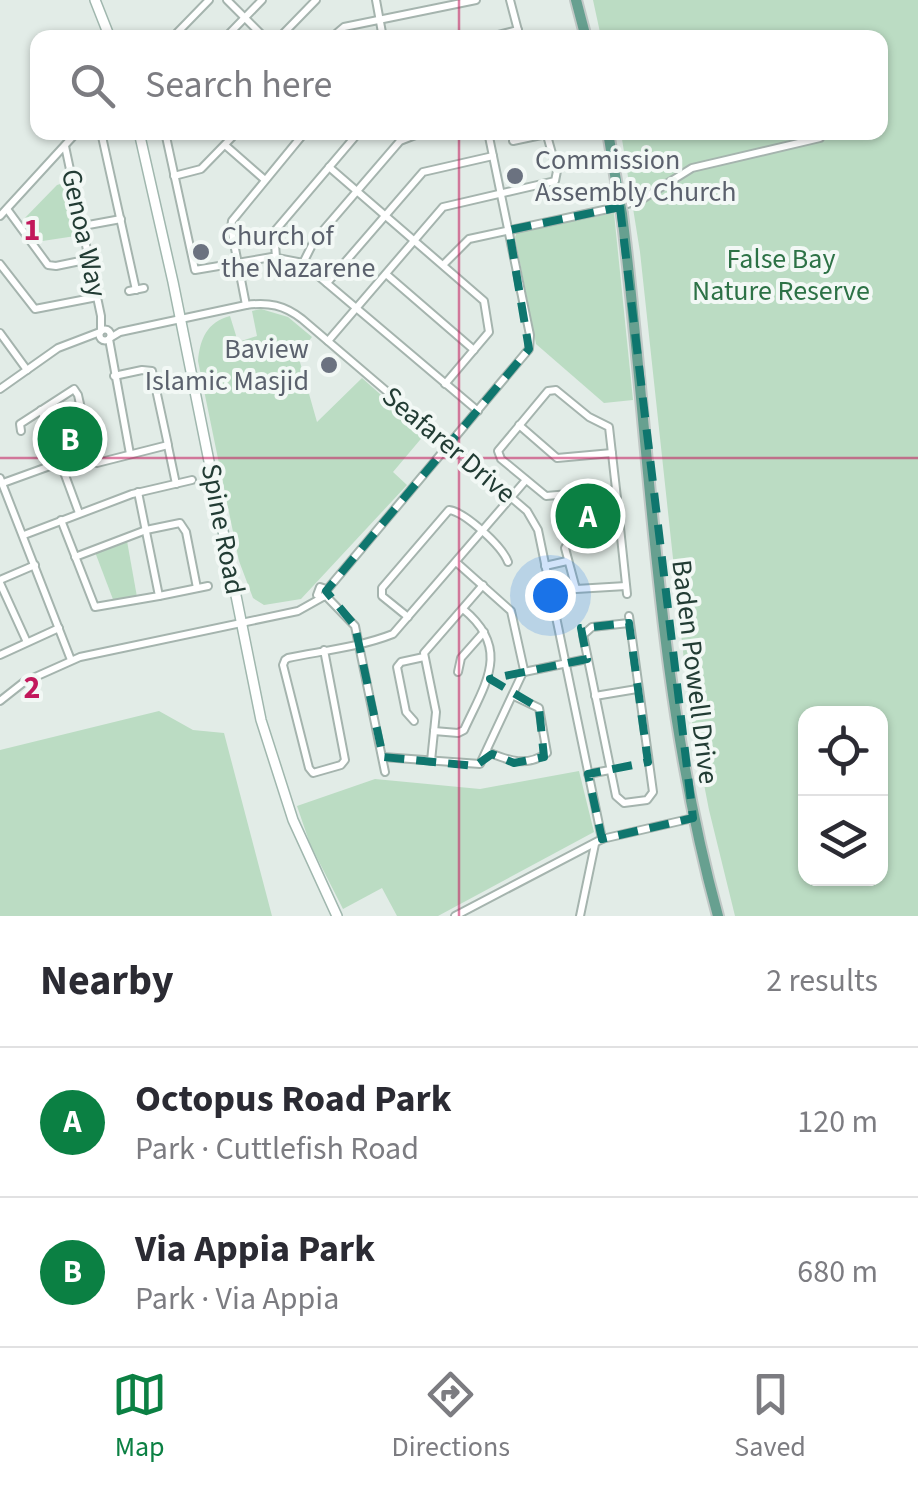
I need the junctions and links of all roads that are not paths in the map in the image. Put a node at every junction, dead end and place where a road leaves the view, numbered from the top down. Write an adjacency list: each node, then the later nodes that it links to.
1 (95, 0): 12 (main road)
2 (209, 0): 13 (street)
3 (227, 0): 10 (street)
4 (262, 0): 10 (street)
5 (316, 0): 16 (street)
6 (376, 0): 11 (street)
7 (476, 0): 11 (street)
8 (510, 0): 19 (street)
9 (576, 0): 20 (main road)
10 (244, 18): 14 (street); 15 (street)
11 (380, 20): 17 (street); 18 (street)
12 (107, 30)
13 (180, 30)
14 (233, 30)
15 (257, 30)
16 (287, 30)
17 (338, 30)
18 (382, 30)
19 (518, 30)
20 (584, 30)
21 (70, 140): 34 (street)
22 (103, 140): 44 (street)
23 (141, 140): 60 (main road, Spine Road)
24 (168, 140): 37 (street)
25 (230, 140): 33 (street)
26 (298, 140): 38 (street)
27 (352, 140): 36 (street)
28 (403, 140): 39 (street)
29 (490, 140): 35 (street)
30 (548, 140): 40 (street)
31 (609, 140): 132 (main road, Baden Powell Drive, bridge)
32 (811, 140): 46 (street)
33 (225, 145): 37 (street); 38 (street)
34 (64, 146): 41 (street); 45 (street, Genoa Way)
35 (493, 156): 40 (street); 43 (street)
36 (329, 168): 39 (street); 48 (street)
37 (174, 176): 52 (street)
38 (266, 180): 52 (street)
39 (357, 192): 43 (street); 50 (street)
40 (500, 193): 46 (street); 47 (street)
41 (7, 209): 42 (street); 49 (street)
42 (0, 216)
43 (385, 216): 47 (street); 55 (street)
44 (122, 218): 45 (street); 56 (street)
45 (83, 226): 49 (street, Genoa Way)
46 (509, 230): 53 (street); 70 (street)
47 (414, 240): 53 (street); 54 (street)
48 (276, 257): 50 (street); 52 (street)
49 (90, 259): 57 (street, Genoa Way)
50 (303, 263): 55 (street)
51 (0, 264): 57 (street)
52 (238, 264): 58 (street)
53 (443, 265): 64 (street)
54 (386, 274): 59 (street); 64 (street)
55 (327, 284): 59 (street)
56 (136, 290)
57 (98, 298): 62 (street, Genoa Way)
58 (246, 305): 60 (street, Seafarer Drive); 63 (street, Seafarer Drive)
59 (356, 308): 63 (street); 67 (street)
60 (181, 320): 62 (street, Seafarer Drive); 107 (main road, Spine Road)
61 (0, 333): 65 (street)
62 (105, 335): 65 (street, Seafarer Drive); 66 (street, Genoa Way)
63 (328, 341): 73 (street, Seafarer Drive)
64 (474, 350): 67 (street)
65 (27, 370): 68 (street)
66 (114, 376): 74 (street); 76 (street, Genoa Way)
67 (445, 384): 70 (street)
68 (0, 390)
69 (41, 410): 72 (street); 76 (street); 77 (street)
70 (478, 411): 73 (street)
71 (519, 425): 75 (street); 75 (street); 79 (street)
72 (21, 431)
73 (449, 445): 83 (street, Seafarer Drive); 103 (street)
74 (168, 446): 76 (street); 81 (street)
75 (612, 453): 79 (street)
76 (130, 454)
77 (61, 462): 80 (street); 86 (street)
78 (192, 480): 81 (street)
79 (526, 480): 83 (street)
80 (2, 481): 84 (street)
81 (176, 484): 82 (street)
82 (138, 492): 86 (street); 89 (street)
83 (512, 498): 90 (street); 98 (street, Seafarer Drive)
84 (12, 505): 85 (street); 91 (street)
85 (0, 510)
86 (80, 513): 88 (street)
87 (619, 518): 92 (street)
88 (61, 520): 91 (street); 93 (street)
89 (146, 530): 93 (street); 102 (street); 104 (street)
90 (482, 532): 95 (street); 96 (street); 106 (street)
91 (24, 535): 97 (street)
92 (620, 535): 94 (street); 94 (street)
93 (75, 557): 104 (street)
94 (567, 561): 98 (street)
95 (456, 562): 101 (street); 106 (street)
96 (508, 562)
97 (36, 565): 99 (street); 108 (street)
98 (545, 566): 117 (street, Seafarer Drive)
99 (0, 581): 110 (street)
100 (208, 586): 102 (street)
101 (483, 586): 105 (street); 119 (street)
102 (197, 588): 104 (street)
103 (323, 593): 107 (street); 111 (street)
104 (159, 596)
105 (463, 609): 109 (street); 114 (street)
106 (408, 617): 111 (street)
107 (242, 622): 116 (street); 134 (main road, Spine Road)
108 (60, 628): 110 (street); 116 (street)
109 (484, 630): 118 (street); 125 (street)
110 (26, 640): 113 (street)
111 (359, 643): 112 (street); 127 (street)
112 (324, 650): 112 (street)
113 (1, 652)
114 (424, 657): 124 (street); 125 (street)
115 (588, 658): 117 (street); 120 (street); 122 (street)
116 (71, 660): 123 (street)
117 (565, 664): 119 (street); 131 (street, Seafarer Drive)
118 (458, 672)
119 (524, 672): 121 (street)
120 (637, 689): 122 (street); 129 (street)
121 (514, 696): 126 (street); 126 (street)
122 (595, 696): 129 (street)
123 (0, 701)
124 (414, 720)
125 (434, 731): 128 (street)
126 (488, 752): 128 (street)
127 (382, 757): 128 (street); 130 (street)
128 (431, 762)
129 (610, 770): 131 (street)
130 (386, 772)
131 (588, 774): 133 (street, Seafarer Drive)
132 (693, 818): 133 (street); 137 (main road, Baden Powell Drive)
133 (599, 841): 135 (street); 136 (street)
134 (337, 916)
135 (455, 916)
136 (580, 916)
137 (718, 916)

